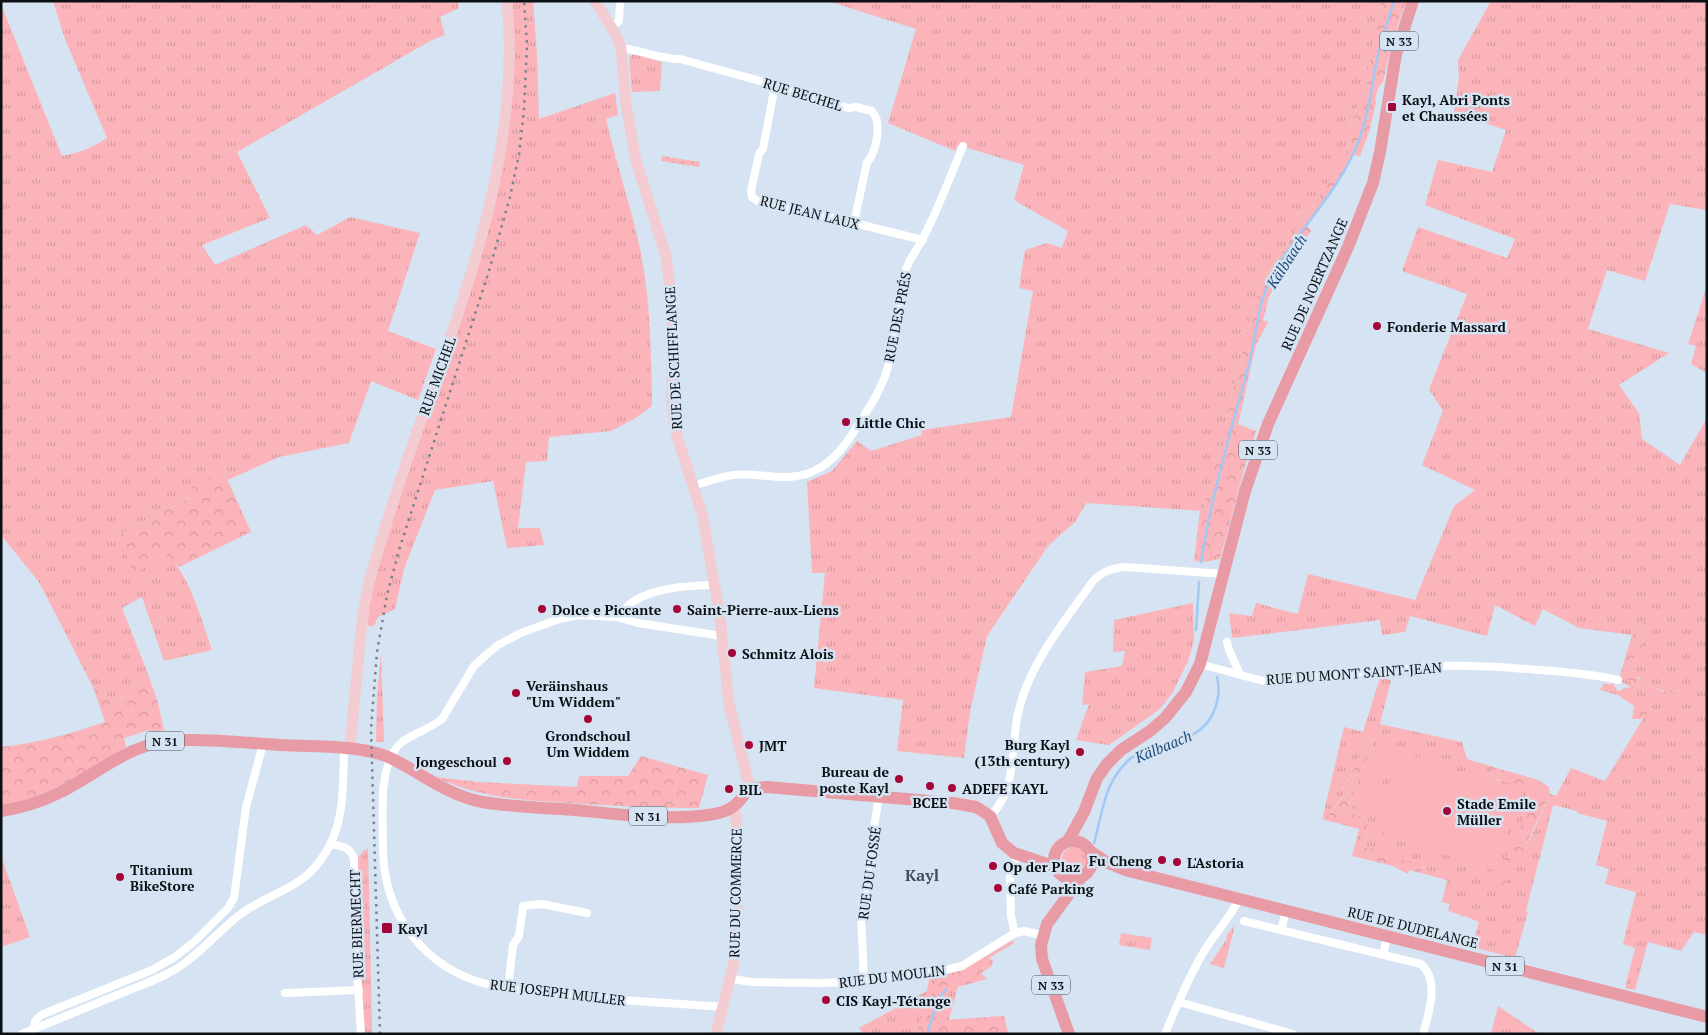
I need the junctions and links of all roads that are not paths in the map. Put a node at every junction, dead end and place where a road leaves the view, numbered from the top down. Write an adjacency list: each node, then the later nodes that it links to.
1 (507, 1): 21 (main road, RUE MICHEL)
2 (595, 1): 5 (main road, RUE DE SCHIFFLANGE)
3 (620, 1): 5 (street)
4 (1413, 1): 12 (main road, RUE DE NOERTZANGE / N 33)
5 (611, 25): 6 (main road, RUE DE SCHIFFLANGE)
6 (621, 48): 7 (street, RUE BECHEL); 11 (main road, RUE DE SCHIFFLANGE)
7 (775, 85): 9 (street, RUE BECHEL); 9 (street, RUE JEAN LAUX)
8 (963, 146): 10 (street, RUE DES PRÉS)
9 (854, 223): 10 (street, RUE JEAN LAUX)
10 (923, 240): 11 (street, RUE DES PRÉS)
11 (693, 486): 13 (main road)
12 (1223, 574): 17 (main road, RUE DE NOERTZANGE / N 33); 28 (street)
13 (714, 585): 14 (street); 15 (main road)
14 (617, 617): 15 (street); 22 (street)
15 (722, 636): 23 (main road)
16 (1227, 642): 18 (street)
17 (1200, 664): 18 (street, RUE DU MONT SAINT-JEAN); 27 (main road, RUE DE NOERTZANGE / N 33)
18 (1240, 675): 19 (street, RUE DU MONT SAINT-JEAN)
19 (1618, 680)
20 (263, 744): 21 (main road, N 31); 26 (main road, N 31); 37 (street)
21 (352, 749): 22 (main road, N 31); 30 (street)
22 (386, 756): 25 (main road, N 31); 51 (street, RUE JOSEPH MULLER)
23 (750, 789): 24 (main road); 25 (main road)
24 (879, 796): 28 (main road); 50 (street, RUE DU FOSSÉ)
25 (734, 807): 49 (main road, RUE DU COMMERCE)
26 (1, 811)
27 (1084, 812): 29 (main road, N 33); 31 (main road, N 33)
28 (990, 816): 33 (main road)
29 (1068, 841): 31 (main road); 32 (main road)
30 (330, 844): 40 (street); 52 (street, RUE BIERMECHT)
31 (1088, 848): 34 (main road, RUE DE DUDELANGE / N 31); 36 (main road)
32 (1057, 850): 33 (main road); 35 (main road)
33 (1023, 857): 35 (main road); 45 (street)
34 (1125, 870): 36 (main road, RUE DE DUDELANGE / N 31); 38 (main road, RUE DE DUDELANGE / N 31)
35 (1059, 871): 36 (main road); 39 (main road)
36 (1085, 874): 39 (main road)
37 (234, 898): 40 (street); 57 (street)
38 (1239, 899): 41 (main road, RUE DE DUDELANGE / N 31); 54 (street)
39 (1062, 905): 46 (main road)
40 (247, 910): 57 (street)
41 (1286, 911): 44 (street); 47 (main road, RUE DE DUDELANGE / N 31)
42 (587, 913): 51 (street)
43 (1244, 921): 44 (street)
44 (1281, 930): 48 (street)
45 (1015, 932): 46 (street); 50 (street, RUE DU MOULIN)
46 (1042, 935): 61 (main road, N 33)
47 (1387, 937): 48 (street); 56 (main road, RUE DE DUDELANGE / N 31)
48 (1384, 955): 64 (street)
49 (731, 979): 50 (street, RUE DU MOULIN); 55 (main road, RUE DU COMMERCE)
50 (864, 980)
51 (508, 988): 55 (street, RUE JOSEPH MULLER)
52 (359, 990): 53 (street, RUE BIERMECHT); 59 (street, RUE BIERMECHT)
53 (285, 993)
54 (1178, 1002): 62 (street); 63 (street)
55 (724, 1007): 60 (main road, RUE DU COMMERCE)
56 (1707, 1017)
57 (33, 1032): 58 (street)
58 (22, 1034)
59 (361, 1034)
60 (716, 1034)
61 (1069, 1034)
62 (1165, 1034)
63 (1293, 1034)
64 (1422, 1034)

